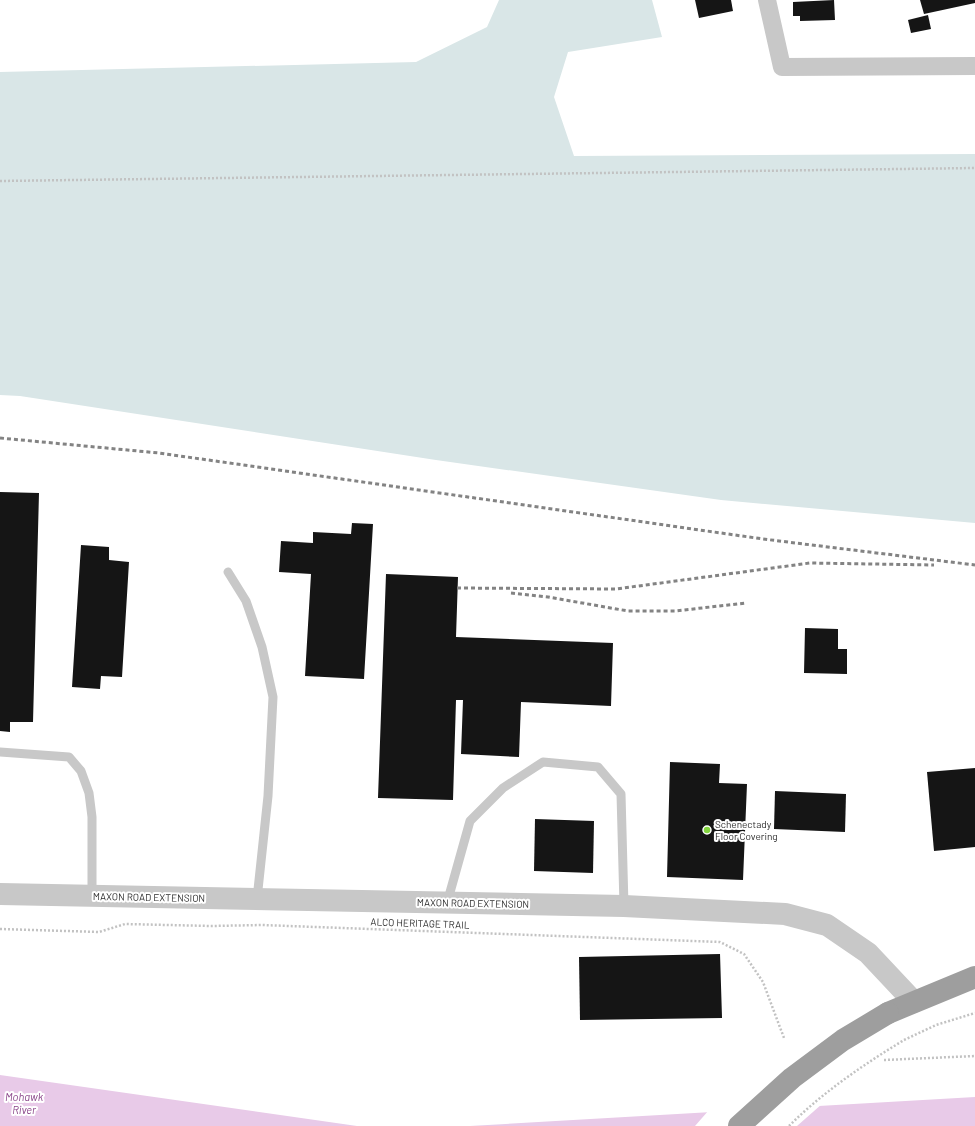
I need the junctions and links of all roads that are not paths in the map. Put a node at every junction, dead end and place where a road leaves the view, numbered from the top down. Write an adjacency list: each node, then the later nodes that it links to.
1 (767, 0): 2 (street)
2 (975, 66)
3 (228, 572): 7 (lane)
4 (0, 752): 6 (lane)
5 (0, 894): 6 (street, MAXON ROAD EXTENSION)
6 (92, 896): 7 (street, MAXON ROAD EXTENSION)
7 (257, 899): 8 (street, MAXON ROAD EXTENSION)
8 (447, 903): 9 (street, MAXON ROAD EXTENSION); 9 (lane)
9 (624, 906): 11 (street, MAXON ROAD EXTENSION)
10 (975, 977): 11 (highway)
11 (914, 1002): 12 (highway, bridge)
12 (738, 1126)

